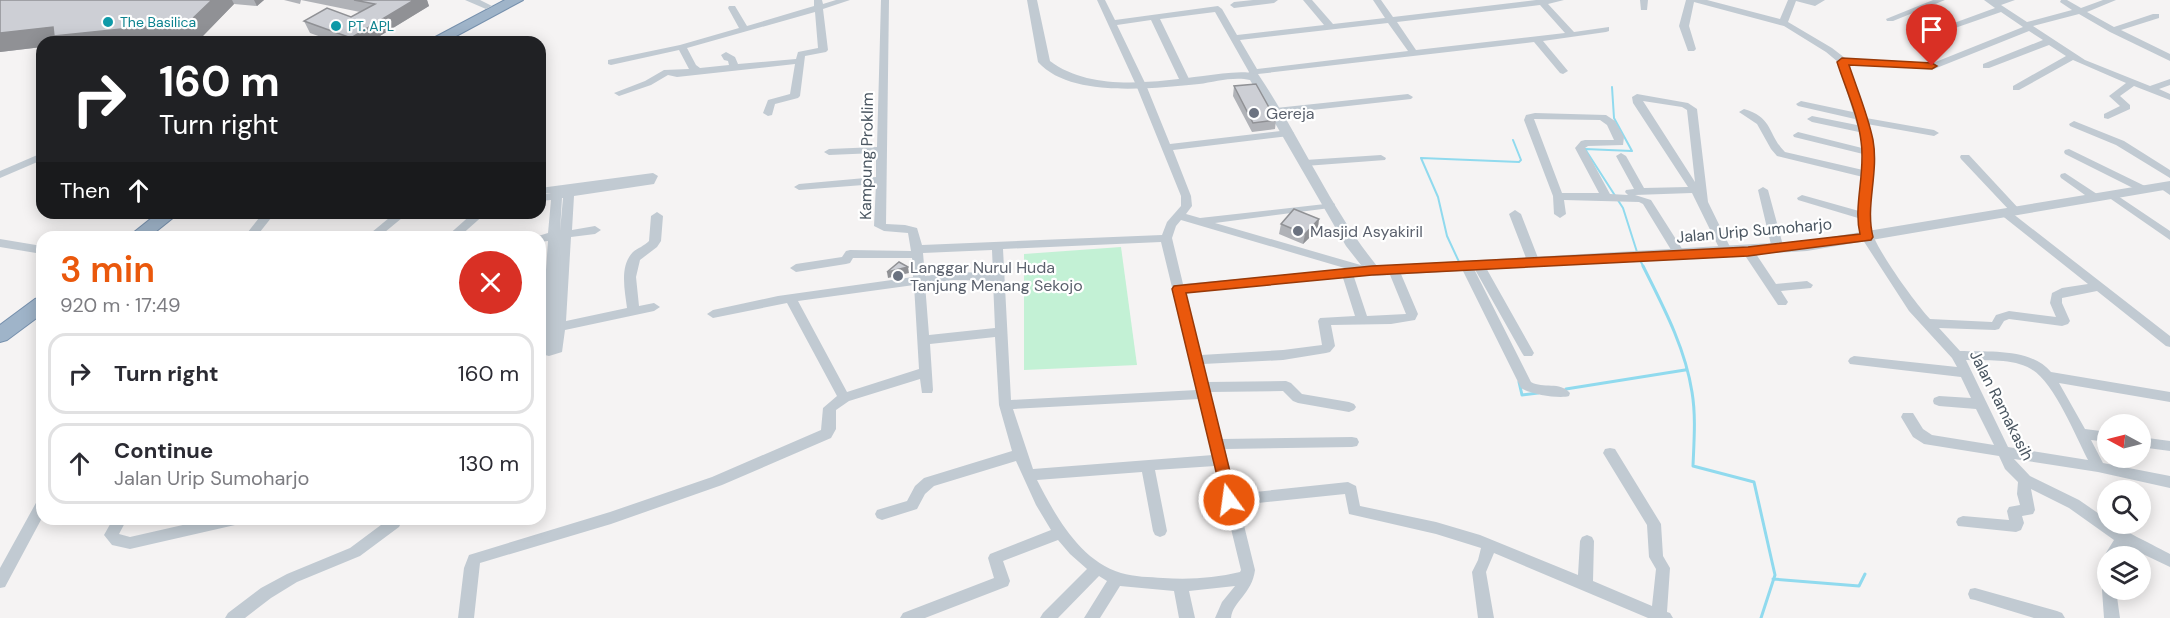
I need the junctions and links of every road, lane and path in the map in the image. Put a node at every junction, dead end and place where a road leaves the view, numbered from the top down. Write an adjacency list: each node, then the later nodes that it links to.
1 (471, 0): 23 (street)
2 (516, 0): 23 (highway)
3 (846, 0): 22 (street)
4 (885, 0): 83 (street, Kampung Proklim)
5 (1032, 0): 65 (street)
6 (1101, 0): 32 (street)
7 (1274, 0): 21 (street)
8 (1307, 0): 34 (street)
9 (1377, 0): 30 (street)
10 (1560, 0): 19 (street)
11 (1690, 0): 48 (street)
12 (1697, 0): 33 (street)
13 (1792, 0): 33 (street)
14 (1800, 0): 15 (street)
15 (1821, 0)
16 (1941, 0): 31 (street)
17 (2011, 0): 24 (street)
18 (2112, 0): 27 (street)
19 (1541, 1): 30 (street); 39 (street)
20 (2064, 2): 27 (street)
21 (1232, 3): 26 (street)
22 (819, 4): 36 (street); 54 (street)
23 (493, 5): 41 (highway); 42 (highway)
24 (1995, 5): 35 (street); 40 (street)
25 (732, 8): 36 (street)
26 (1218, 9): 29 (street); 43 (street)
27 (2080, 11): 35 (street); 38 (street)
28 (2156, 16): 38 (street)
29 (1155, 17): 32 (street); 62 (street)
30 (1392, 18): 34 (street); 50 (street)
31 (1890, 19)
32 (1111, 23): 65 (street)
33 (1789, 25): 56 (street)
34 (1329, 26): 43 (street)
35 (2027, 26): 45 (street); 56 (street)
36 (744, 28): 47 (street)
37 (1606, 29): 39 (street)
38 (2113, 30): 49 (street)
39 (1572, 34): 44 (street)
40 (1929, 34)
41 (430, 36)
42 (444, 36)
43 (1235, 38): 61 (street)
44 (1536, 39): 50 (street); 60 (street)
45 (2050, 41): 52 (street); 57 (street)
46 (2170, 46): 49 (street)
47 (682, 47): 55 (street); 59 (street)
48 (1690, 49)
49 (2155, 50): 53 (street)
50 (1413, 52): 61 (street)
51 (726, 55): 58 (street)
52 (2073, 56): 64 (street); 66 (street)
53 (2170, 58)
54 (800, 61): 58 (street); 74 (street)
55 (611, 62)
56 (1842, 62): 77 (street)
57 (1986, 66)
58 (734, 68): 59 (street)
59 (697, 71): 68 (street)
60 (1563, 71)
61 (1253, 74): 62 (street); 72 (street)
62 (1185, 81): 65 (street)
63 (2170, 82): 67 (street)
64 (2132, 83): 67 (street); 75 (street)
65 (1141, 86): 82 (street)
66 (2016, 87)
67 (2149, 89): 70 (street)
68 (619, 93)
69 (1408, 97): 72 (street)
70 (2170, 97)
71 (1801, 104): 77 (street)
72 (1276, 111): 79 (street)
73 (1744, 112): 93 (street)
74 (768, 113)
75 (2108, 116)
76 (1812, 119): 77 (street)
77 (1862, 122): 80 (street); 85 (street)
78 (2074, 124): 96 (street)
79 (1288, 133): 82 (street); 91 (street)
80 (1934, 133)
81 (1798, 135): 85 (street)
82 (1165, 148): 117 (street)
83 (882, 150): 84 (street); 95 (street, Kampung Proklim)
84 (829, 152)
85 (1868, 152): 93 (street)
86 (2069, 152): 98 (street)
87 (1621, 156): 103 (street)
88 (1965, 157): 113 (street)
89 (1381, 158): 91 (street)
90 (36, 159): 92 (street)
91 (1305, 163): 112 (street)
92 (0, 175)
93 (1869, 175): 118 (street)
94 (2065, 176): 110 (street)
95 (880, 180): 97 (street); 141 (street, Kampung Proklim)
96 (2168, 185): 98 (street, Jalan Urip Sumoharjo)
97 (799, 187)
98 (2142, 189): 105 (street, Jalan Urip Sumoharjo)
99 (1695, 190): 103 (street); 111 (street); 111 (street)
100 (1763, 190): 140 (street)
101 (546, 191): 102 (street)
102 (563, 191): 102 (street); 106 (street); 131 (street); 132 (street)
103 (1641, 192): 104 (street)
104 (1624, 195): 108 (street); 144 (street)
105 (2112, 195): 110 (street, Jalan Urip Sumoharjo); 133 (street)
106 (546, 196)
107 (1558, 196): 108 (street); 108 (street); 115 (street)
108 (1609, 197)
109 (1802, 198): 118 (street)
110 (2096, 198): 113 (street, Jalan Urip Sumoharjo)
111 (1703, 202): 143 (street)
112 (1330, 205): 124 (street); 149 (street)
113 (2009, 211): 135 (street, Jalan Urip Sumoharjo); 155 (street)
114 (1515, 214): 145 (street)
115 (1560, 214)
116 (657, 216): 163 (street)
117 (1179, 216): 124 (street); 136 (street)
118 (1863, 216): 135 (street)
119 (162, 219): 127 (highway)
120 (179, 219): 128 (highway)
121 (264, 219): 129 (street)
122 (394, 219): 130 (street)
123 (472, 219): 125 (street)
124 (1198, 222): 149 (street)
125 (457, 230)
126 (595, 230): 131 (street)
127 (145, 231)
128 (162, 231)
129 (255, 231)
130 (380, 231)
131 (567, 234): 132 (street); 168 (street)
132 (554, 236): 134 (street); 152 (street)
133 (2170, 236)
134 (546, 237)
135 (1867, 237): 140 (street, Jalan Urip Sumoharjo); 167 (street, Jalan Ramakasih)
136 (1166, 238): 138 (street); 157 (street)
137 (0, 243): 139 (street)
138 (997, 246): 141 (street); 151 (street)
139 (36, 249)
140 (1778, 249): 142 (street, Jalan Urip Sumoharjo)
141 (917, 251): 147 (street); 153 (street)
142 (1748, 251): 143 (street, Jalan Urip Sumoharjo); 156 (street)
143 (1727, 253): 144 (street, Jalan Urip Sumoharjo)
144 (1680, 255): 145 (street, Jalan Urip Sumoharjo)
145 (1534, 263): 146 (street, Jalan Urip Sumoharjo)
146 (1467, 267): 148 (street, Jalan Urip Sumoharjo); 174 (street); 183 (street)
147 (796, 268)
148 (1394, 270): 149 (street, Jalan Urip Sumoharjo); 165 (street)
149 (1370, 271): 150 (street)
150 (1347, 273): 157 (street); 165 (street)
151 (998, 277): 153 (street); 169 (street)
152 (546, 278)
153 (918, 282): 159 (street); 171 (street)
154 (1807, 285): 156 (street)
155 (2098, 287): 167 (street); 172 (street)
156 (1772, 288): 160 (street)
157 (1178, 289): 176 (street)
158 (546, 294): 168 (street)
159 (791, 300): 164 (street); 185 (street)
160 (1782, 302)
161 (654, 307): 163 (street)
162 (36, 308): 170 (highway)
163 (633, 311): 168 (street)
164 (713, 314)
165 (1363, 321): 176 (street)
166 (36, 322): 173 (highway)
167 (1926, 323): 175 (street, Jalan Ramakasih)
168 (549, 328)
169 (1000, 332): 171 (street); 188 (street)
170 (0, 335)
171 (924, 340): 178 (street)
172 (2170, 343)
173 (0, 347)
174 (1528, 353)
175 (1957, 355): 179 (street, Jalan Ramakasih); 180 (street)
176 (1196, 360): 182 (street)
177 (1854, 361): 179 (street)
178 (926, 372): 181 (street); 185 (street)
179 (1966, 373): 187 (street, Jalan Ramakasih)
180 (2047, 376): 184 (street); 191 (street)
181 (927, 390)
182 (1203, 391): 188 (street); 189 (street); 195 (street)
183 (1564, 393)
184 (2170, 397)
185 (844, 398): 232 (street)
186 (1939, 401): 187 (street)
187 (1981, 404): 198 (street, Jalan Ramakasih)
188 (1005, 405): 199 (street)
189 (1349, 407)
190 (1908, 417): 198 (street)
191 (2080, 433): 192 (street); 201 (street)
192 (2097, 435)
193 (1352, 442): 195 (street)
194 (2151, 443): 196 (street)
195 (1216, 444): 200 (street)
196 (2170, 446)
197 (1610, 453): 230 (street)
198 (2004, 453): 203 (street); 206 (street, Jalan Ramakasih)
199 (1020, 454): 205 (street); 209 (street)
200 (1220, 460): 202 (street); 208 (street)
201 (2097, 465)
202 (1148, 467): 205 (street); 215 (street)
203 (2097, 467)
204 (2103, 468): 207 (street)
205 (1030, 475): 216 (street)
206 (2025, 480): 211 (street); 217 (street, Jalan Ramakasih)
207 (2170, 482)
208 (1229, 500): 219 (street); 223 (street)
209 (882, 514)
210 (36, 516): 225 (street)
211 (1963, 522)
212 (117, 525): 213 (street)
213 (209, 525)
214 (391, 525): 231 (street)
215 (1160, 531)
216 (1060, 532): 222 (street); 233 (street)
217 (2123, 538): 220 (street); 221 (street, Jalan Ramakasih)
218 (1587, 541): 226 (street)
219 (1490, 545): 226 (street); 238 (street)
220 (2118, 546)
221 (2170, 561)
222 (1097, 568): 224 (street); 234 (street)
223 (1248, 577): 227 (street); 237 (street)
224 (1117, 578): 227 (street); 235 (street)
225 (0, 582)
226 (1585, 584): 230 (street)
227 (1181, 587): 236 (street)
228 (1975, 594): 239 (street)
229 (2110, 600): 240 (street)
230 (1662, 616)
231 (233, 618)
232 (466, 618)
233 (908, 618)
234 (1048, 618)
235 (1092, 618)
236 (1187, 618)
237 (1223, 618)
238 (1486, 618)
239 (2057, 618)
240 (2112, 618)

